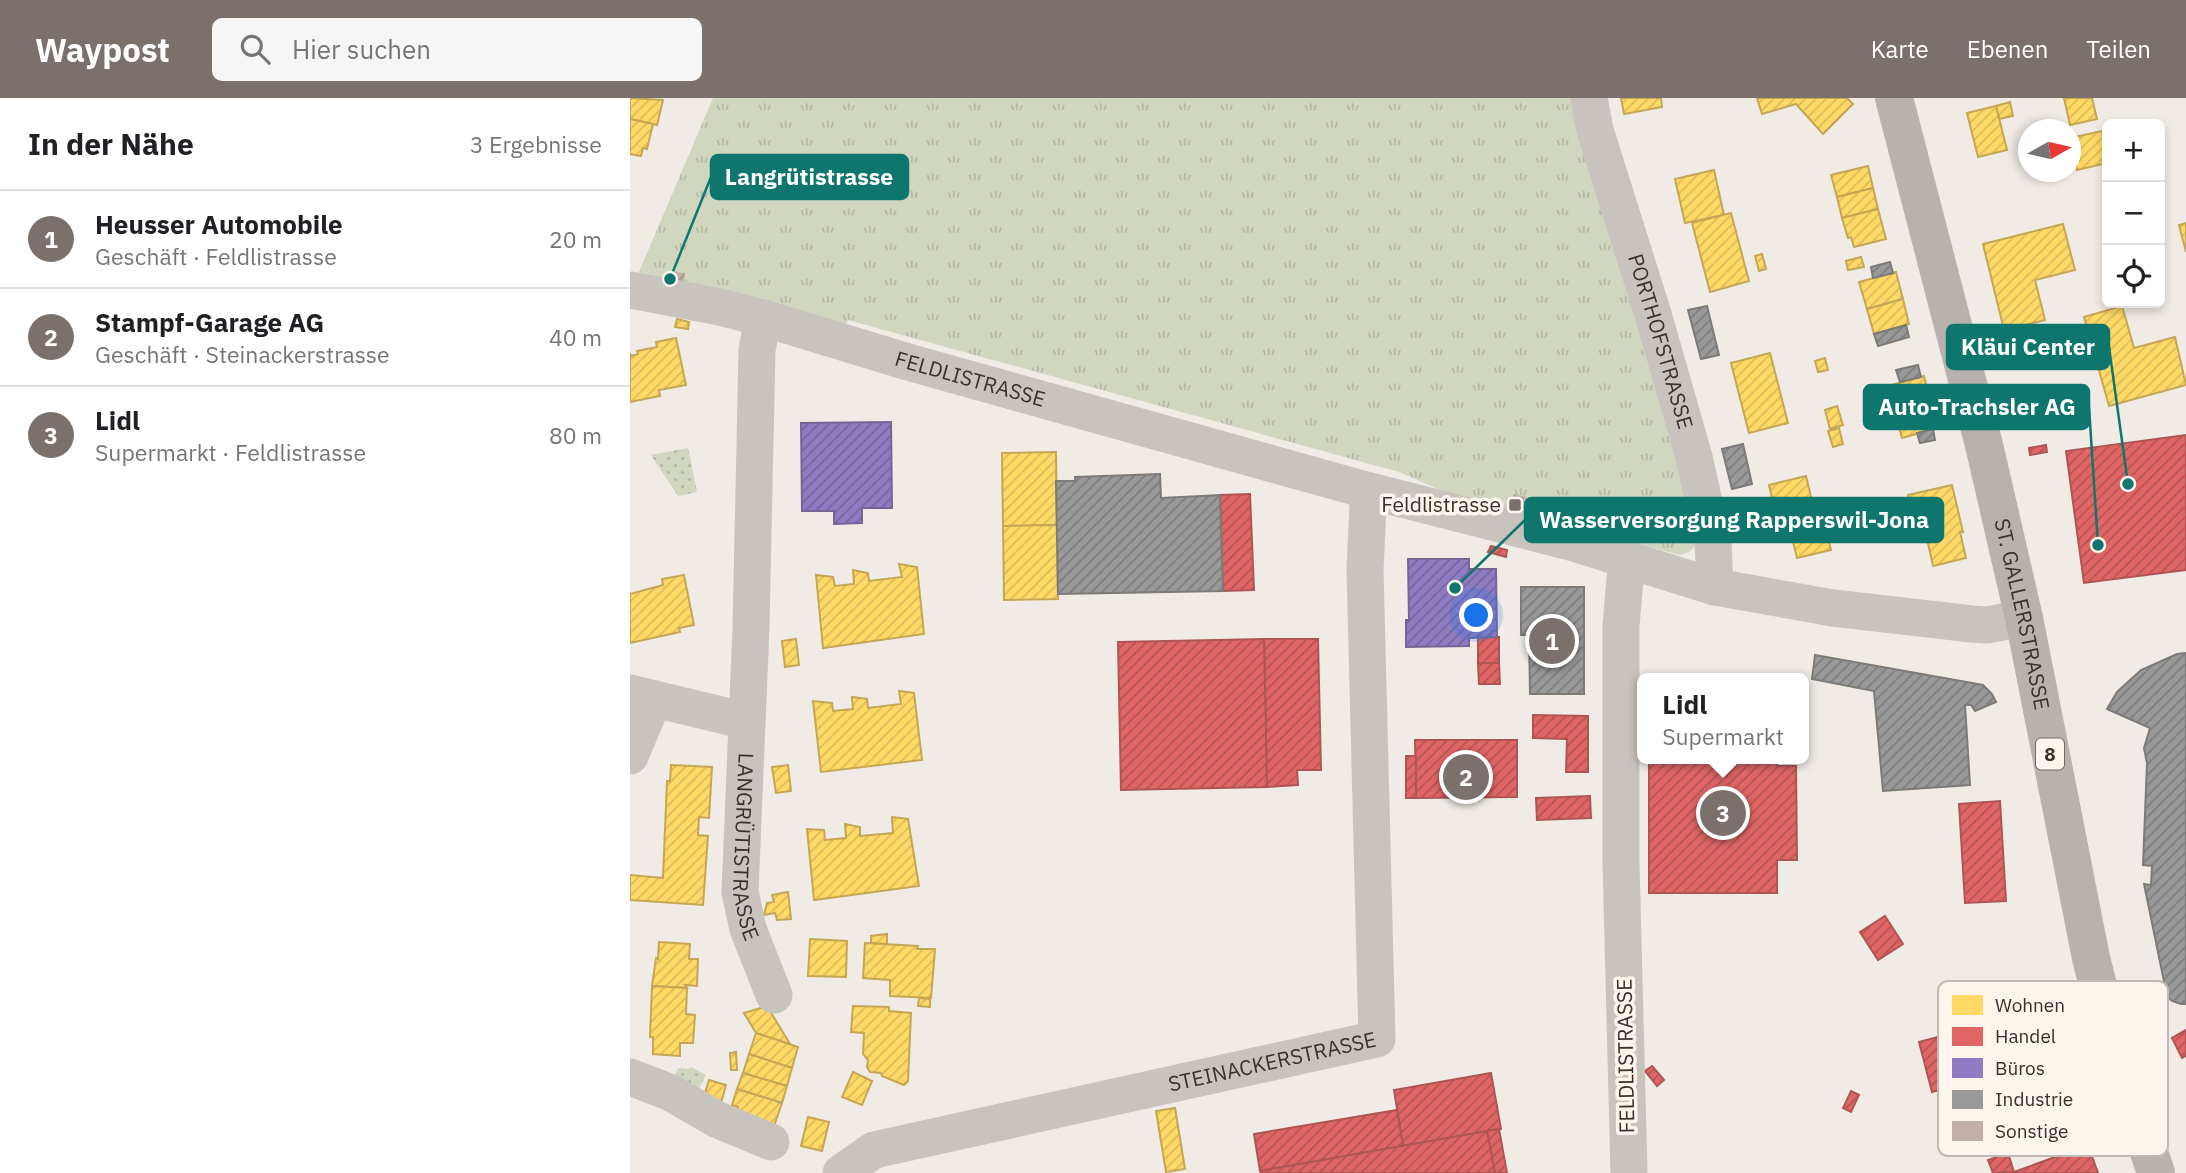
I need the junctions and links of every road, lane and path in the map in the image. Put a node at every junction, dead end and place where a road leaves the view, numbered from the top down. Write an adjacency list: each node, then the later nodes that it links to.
1 (1589, 98): 7 (street, PORTHOFSTRASSE)
2 (1894, 98): 8 (main road, ST. GALLERSTRASSE / 8)
3 (630, 290): 4 (street, FELDLISTRASSE)
4 (763, 318): 5 (street, FELDLISTRASSE); 10 (street, LANGRÜTISTRASSE)
5 (1366, 490): 6 (street, FELDLISTRASSE); 17 (street, STEINACKERSTRASSE)
6 (1632, 561): 7 (street, FELDLISTRASSE); 18 (street, FELDLISTRASSE)
7 (1716, 587): 8 (street, FELDLISTRASSE)
8 (2024, 618): 12 (main road, ST. GALLERSTRASSE / 8)
9 (642, 696): 10 (street); 11 (street)
10 (746, 722): 13 (street, LANGRÜTISTRASSE)
11 (630, 756)
12 (2097, 981)
13 (774, 995)
14 (630, 1077): 15 (street)
15 (771, 1142)
16 (2150, 1156): 19 (main road, ST. GALLERSTRASSE / 8)
17 (841, 1173)
18 (1629, 1173)
19 (2156, 1173)

